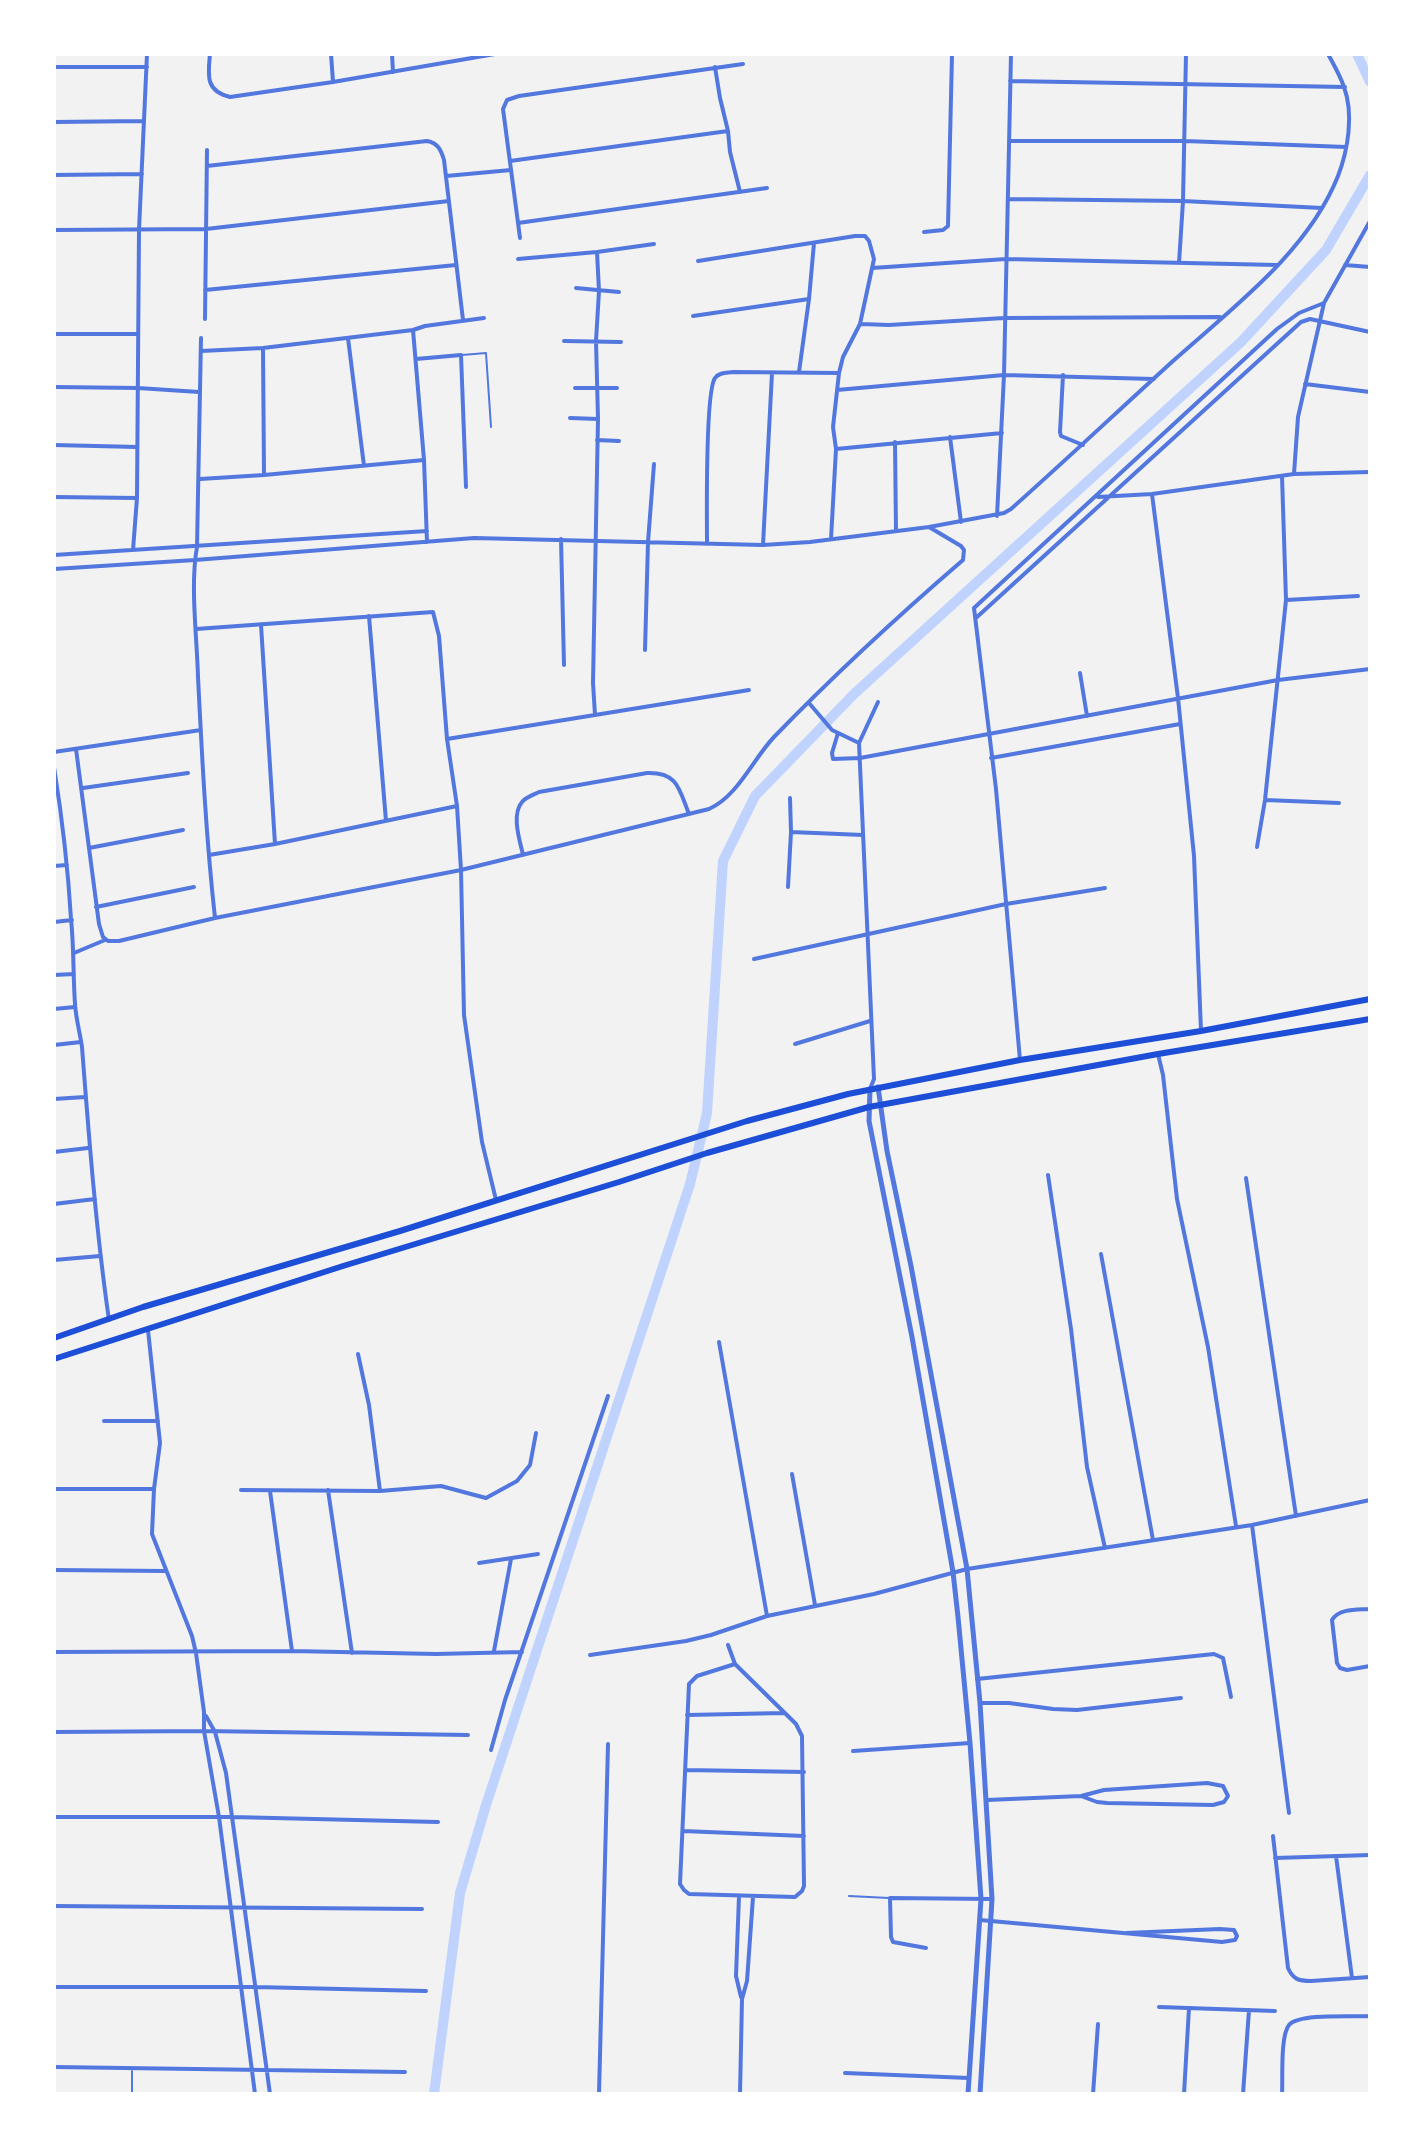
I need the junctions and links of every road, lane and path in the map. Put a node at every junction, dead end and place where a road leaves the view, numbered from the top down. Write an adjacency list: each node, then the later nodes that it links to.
1 (147, 54): 13 (street)
2 (210, 54): 17 (street)
3 (331, 54): 17 (street)
4 (392, 54): 15 (street)
5 (495, 54): 10 (street)
6 (952, 54): 44 (street)
7 (1011, 54): 16 (street)
8 (1186, 54): 18 (street)
9 (1328, 54): 19 (street)
10 (469, 56): 15 (street)
11 (743, 64): 14 (street)
12 (54, 67): 13 (street)
13 (147, 67): 20 (street)
14 (715, 67): 22 (street); 27 (street)
15 (393, 72): 17 (street)
16 (1010, 81): 18 (street); 23 (street)
17 (333, 82)
18 (1186, 84): 19 (street); 24 (street)
19 (1345, 87): 25 (street)
20 (144, 121): 21 (street); 30 (street)
21 (54, 122)
22 (728, 131): 27 (street); 34 (street)
23 (1009, 141): 24 (street); 35 (street)
24 (1185, 141): 25 (street); 37 (street)
25 (1346, 147): 38 (street)
26 (207, 150): 28 (street)
27 (510, 161): 29 (street)
28 (207, 166): 32 (street); 41 (street)
29 (511, 170): 32 (street); 40 (street)
30 (142, 174): 31 (street); 43 (street)
31 (54, 175)
32 (446, 176): 36 (street)
33 (767, 188): 34 (street)
34 (740, 192): 40 (street)
35 (1008, 199): 37 (street); 50 (street)
36 (449, 201): 41 (street); 53 (street)
37 (1183, 201): 38 (street); 52 (street)
38 (1322, 208): 54 (street)
39 (1370, 221): 55 (street)
40 (518, 223): 45 (street)
41 (206, 229): 43 (street); 59 (street)
42 (54, 230): 43 (street)
43 (139, 230): 75 (street)
44 (924, 232)
45 (520, 238)
46 (814, 242): 51 (street); 57 (street); 62 (street)
47 (654, 244): 48 (street)
48 (597, 252): 49 (street); 60 (street)
49 (518, 259)
50 (1006, 259): 52 (street); 57 (street); 67 (street)
51 (698, 261)
52 (1179, 263): 54 (street)
53 (456, 265): 59 (street); 69 (street)
54 (1277, 265): 65 (street)
55 (1345, 265): 56 (street); 63 (street)
56 (1370, 267)
57 (872, 268): 71 (street)
58 (576, 288): 60 (street)
59 (205, 290): 68 (street)
60 (599, 291): 61 (street); 79 (street)
61 (619, 292)
62 (809, 299): 64 (street); 85 (street)
63 (1324, 303): 70 (street); 124 (street)
64 (693, 316)
65 (1222, 317): 67 (street); 90 (street)
66 (484, 318): 69 (street)
67 (1004, 318): 71 (street); 88 (street)
68 (205, 319)
69 (463, 320): 72 (street)
70 (1319, 322): 73 (street); 91 (street); 122 (street)
71 (860, 324): 87 (street)
72 (413, 330): 77 (street); 84 (street)
73 (1370, 332)
74 (54, 334): 75 (street)
75 (137, 334): 93 (street)
76 (201, 338): 82 (street)
77 (348, 338): 81 (street); 114 (street)
78 (564, 341): 79 (street)
79 (596, 341): 80 (street); 95 (street)
80 (621, 342)
81 (263, 348): 82 (street); 117 (street)
82 (201, 351): 98 (street)
83 (461, 355): 84 (street); 102 (lane); 120 (street)
84 (416, 359): 112 (street)
85 (799, 372): 86 (street); 87 (street)
86 (772, 373): 136 (street); 137 (street)
87 (839, 373): 97 (street)
88 (1004, 375): 89 (street); 97 (street); 103 (street)
89 (1063, 375): 90 (street); 109 (street)
90 (1154, 379): 109 (street)
91 (1305, 384): 99 (street); 116 (street)
92 (54, 387): 93 (street)
93 (138, 388): 98 (street); 110 (street)
94 (575, 388): 95 (street)
95 (597, 388): 96 (street); 101 (street)
96 (617, 388)
97 (837, 390): 111 (street)
98 (199, 392): 119 (street)
99 (1370, 392)
100 (570, 418): 101 (street)
101 (598, 419): 105 (street)
102 (491, 427)
103 (1002, 433): 104 (street); 126 (street)
104 (950, 437): 107 (street); 127 (street)
105 (597, 440): 106 (street); 133 (street)
106 (619, 441)
107 (895, 442): 111 (street); 130 (street)
108 (54, 445): 110 (street)
109 (1083, 445): 126 (street)
110 (137, 447): 125 (street)
111 (836, 449): 132 (street)
112 (424, 460): 114 (street); 129 (street)
113 (654, 464): 135 (street)
114 (364, 467): 117 (street)
115 (1370, 472): 116 (street)
116 (1294, 474): 118 (street)
117 (264, 475): 119 (street)
118 (1282, 476): 121 (street); 144 (street)
119 (199, 479): 138 (street)
120 (466, 487)
121 (1152, 494): 122 (street); 155 (street)
122 (1109, 496): 124 (street); 146 (street)
123 (54, 497): 125 (street)
124 (1096, 497): 146 (street)
125 (137, 498): 139 (street)
126 (997, 516): 127 (street)
127 (961, 522): 128 (street)
128 (929, 527): 130 (street); 156 (street)
129 (427, 531): 134 (street); 138 (street)
130 (896, 531): 132 (street)
131 (561, 539): 133 (street); 134 (street); 150 (street)
132 (831, 539): 137 (street)
133 (596, 540): 135 (street); 158 (street)
134 (427, 542): 141 (street)
135 (648, 542): 136 (street); 149 (street)
136 (707, 544): 137 (street)
137 (763, 545)
138 (197, 547): 139 (street); 141 (street)
139 (133, 550): 140 (street)
140 (54, 555)
141 (195, 560): 142 (street); 148 (street)
142 (54, 569)
143 (1358, 596): 144 (street)
144 (1286, 600): 153 (street)
145 (369, 616): 147 (street); 164 (street); 180 (street)
146 (975, 618): 163 (street)
147 (261, 625): 148 (street); 184 (street)
148 (196, 629): 161 (street)
149 (645, 650)
150 (564, 665)
151 (1370, 669): 153 (street)
152 (1080, 673): 159 (street)
153 (1278, 680): 155 (street); 174 (street)
154 (749, 690): 158 (street)
155 (1178, 698): 159 (street); 160 (street)
156 (809, 702): 162 (street); 178 (street)
157 (878, 702): 165 (street)
158 (595, 715): 164 (street)
159 (1087, 716): 163 (street)
160 (1180, 724): 169 (street); 211 (street)
161 (201, 730): 166 (street); 187 (street)
162 (835, 732): 165 (street); 168 (street)
163 (988, 733): 168 (street); 169 (street)
164 (447, 739): 176 (street)
165 (859, 743): 168 (street)
166 (76, 749): 167 (street); 172 (street)
167 (54, 752)
168 (860, 758): 183 (street)
169 (991, 758): 195 (street)
170 (54, 767): 177 (street)
171 (188, 773): 172 (street)
172 (82, 788): 186 (street)
173 (790, 798): 182 (street)
174 (1265, 800): 175 (street); 185 (street)
175 (1339, 803)
176 (457, 806): 180 (street); 191 (street)
177 (61, 814): 179 (street); 189 (street)
178 (689, 814): 188 (street); 188 (street)
179 (54, 815)
180 (386, 821): 184 (street)
181 (183, 830): 186 (street)
182 (791, 832): 183 (street); 193 (street)
183 (863, 835): 200 (street)
184 (275, 844): 187 (street)
185 (1257, 847)
186 (89, 848): 196 (street)
187 (209, 855): 197 (street)
188 (523, 855): 191 (street)
189 (67, 865): 190 (street); 198 (street)
190 (54, 866)
191 (461, 870): 197 (street); 229 (street)
192 (194, 887): 196 (street)
193 (788, 887)
194 (1105, 888): 195 (street)
195 (1006, 904): 200 (street); 216 (street)
196 (96, 907): 201 (street)
197 (215, 918): 201 (street)
198 (72, 920): 199 (street); 202 (street)
199 (54, 922)
200 (867, 936): 203 (street); 210 (street)
201 (105, 940): 202 (street)
202 (73, 953): 204 (street)
203 (754, 959)
204 (74, 974): 205 (street); 207 (street)
205 (54, 975)
206 (1370, 999): 211 (main road)
207 (75, 1007): 208 (street); 212 (street)
208 (54, 1009)
209 (1370, 1019): 215 (main road)
210 (870, 1021): 213 (street); 217 (street)
211 (1201, 1031): 216 (main road)
212 (81, 1042): 214 (street); 218 (street)
213 (795, 1044)
214 (54, 1045)
215 (1158, 1054): 220 (main road); 254 (street)
216 (1020, 1060): 217 (main road)
217 (874, 1088): 220 (street); 221 (street); 222 (main road)
218 (85, 1097): 219 (street); 224 (street)
219 (54, 1099)
220 (881, 1104): 221 (main road); 260 (street)
221 (869, 1107): 223 (main road); 263 (street)
222 (750, 1126): 223 (main road); 229 (main road)
223 (750, 1139): 235 (main road)
224 (88, 1148): 225 (street); 228 (street)
225 (54, 1152)
226 (1048, 1175): 256 (street)
227 (1246, 1178): 252 (street)
228 (96, 1199): 230 (street); 232 (street)
229 (496, 1200): 234 (main road)
230 (54, 1204)
231 (1101, 1254): 255 (street)
232 (100, 1256): 233 (street); 234 (street)
233 (54, 1260)
234 (109, 1320): 236 (main road)
235 (148, 1329): 239 (main road); 242 (street)
236 (54, 1338)
237 (719, 1342): 266 (street)
238 (358, 1354): 250 (street)
239 (54, 1359)
240 (608, 1396): 271 (street)
241 (104, 1421): 242 (street)
242 (158, 1421): 246 (street)
243 (536, 1433): 250 (street)
244 (792, 1474): 264 (street)
245 (54, 1489): 246 (street)
246 (154, 1489): 262 (street)
247 (241, 1490): 249 (street)
248 (328, 1490): 249 (street); 250 (street); 273 (street)
249 (270, 1491): 268 (street)
250 (380, 1491)
251 (1370, 1500): 252 (street)
252 (1296, 1516): 253 (street)
253 (1252, 1525): 254 (street); 296 (street)
254 (1236, 1526): 255 (street)
255 (1153, 1540): 256 (street)
256 (1105, 1548): 260 (street)
257 (538, 1554): 258 (street)
258 (511, 1559): 259 (street); 269 (street)
259 (479, 1563)
260 (967, 1569): 263 (street); 277 (street)
261 (54, 1570): 262 (street)
262 (165, 1571): 272 (street)
263 (953, 1572): 264 (street); 288 (street)
264 (815, 1606): 266 (street)
265 (1370, 1609): 276 (street)
266 (767, 1616): 274 (street)
267 (728, 1645): 275 (street)
268 (292, 1651): 272 (street); 273 (street)
269 (494, 1651): 271 (street); 273 (street)
270 (54, 1652): 272 (street)
271 (522, 1652): 290 (street)
272 (196, 1653): 281 (street)
273 (352, 1653)
274 (590, 1655)
275 (735, 1664): 282 (street); 283 (street)
276 (1370, 1666)
277 (977, 1679): 278 (street); 280 (street)
278 (1231, 1697)
279 (1181, 1698): 280 (street)
280 (980, 1703): 295 (street)
281 (204, 1712): 284 (street); 286 (street)
282 (784, 1713): 283 (street); 293 (street)
283 (686, 1715): 292 (street)
284 (204, 1731): 285 (street); 286 (street); 298 (street)
285 (54, 1732)
286 (215, 1732): 287 (street); 299 (street)
287 (468, 1735)
288 (970, 1743): 291 (street); 305 (street)
289 (608, 1744): 346 (street)
290 (491, 1750)
291 (853, 1751)
292 (685, 1770): 293 (street); 301 (street)
293 (804, 1772): 302 (street)
294 (1081, 1796): 294 (street); 295 (street)
295 (987, 1800): 303 (street)
296 (1289, 1813)
297 (54, 1817): 298 (street)
298 (219, 1817): 299 (street); 316 (street)
299 (232, 1817): 300 (street); 317 (street)
300 (438, 1822)
301 (682, 1831): 302 (street); 309 (street)
302 (804, 1836): 311 (street)
303 (989, 1836): 305 (street); 314 (street)
304 (1273, 1836): 308 (street)
305 (977, 1837): 313 (street)
306 (1370, 1855): 307 (street)
307 (1336, 1856): 308 (street); 324 (street)
308 (1275, 1858): 324 (street)
309 (739, 1896): 311 (street); 329 (street)
310 (849, 1896): 312 (lane)
311 (753, 1897): 329 (street)
312 (890, 1898): 313 (street); 322 (street)
313 (981, 1899): 314 (street); 319 (street)
314 (992, 1899): 320 (street)
315 (54, 1906): 316 (street)
316 (231, 1908): 317 (street); 326 (street)
317 (244, 1909): 318 (street); 327 (street)
318 (422, 1909)
319 (980, 1920): 320 (street); 342 (street)
320 (991, 1922): 321 (street); 349 (street)
321 (1126, 1933): 321 (street)
322 (926, 1948)
323 (1370, 1977): 324 (street)
324 (1352, 1978)
325 (54, 1987): 326 (street)
326 (240, 1987): 327 (street); 338 (street)
327 (255, 1987): 328 (street); 339 (street)
328 (426, 1991)
329 (742, 1999): 347 (street)
330 (1159, 2007): 331 (street)
331 (1189, 2008): 332 (street); 351 (street)
332 (1249, 2010): 333 (street); 352 (street)
333 (1275, 2011)
334 (1370, 2016): 353 (street)
335 (1098, 2024): 350 (street)
336 (54, 2067): 337 (street)
337 (132, 2068): 338 (street); 343 (lane)
338 (252, 2069): 339 (street); 344 (street)
339 (267, 2069): 340 (street); 345 (street)
340 (405, 2072)
341 (845, 2073): 342 (street)
342 (969, 2078): 348 (street)
343 (132, 2094)
344 (255, 2094)
345 (270, 2094)
346 (599, 2094)
347 (740, 2094)
348 (968, 2094)
349 (980, 2094)
350 (1093, 2094)
351 (1184, 2094)
352 (1243, 2094)
353 (1282, 2094)

